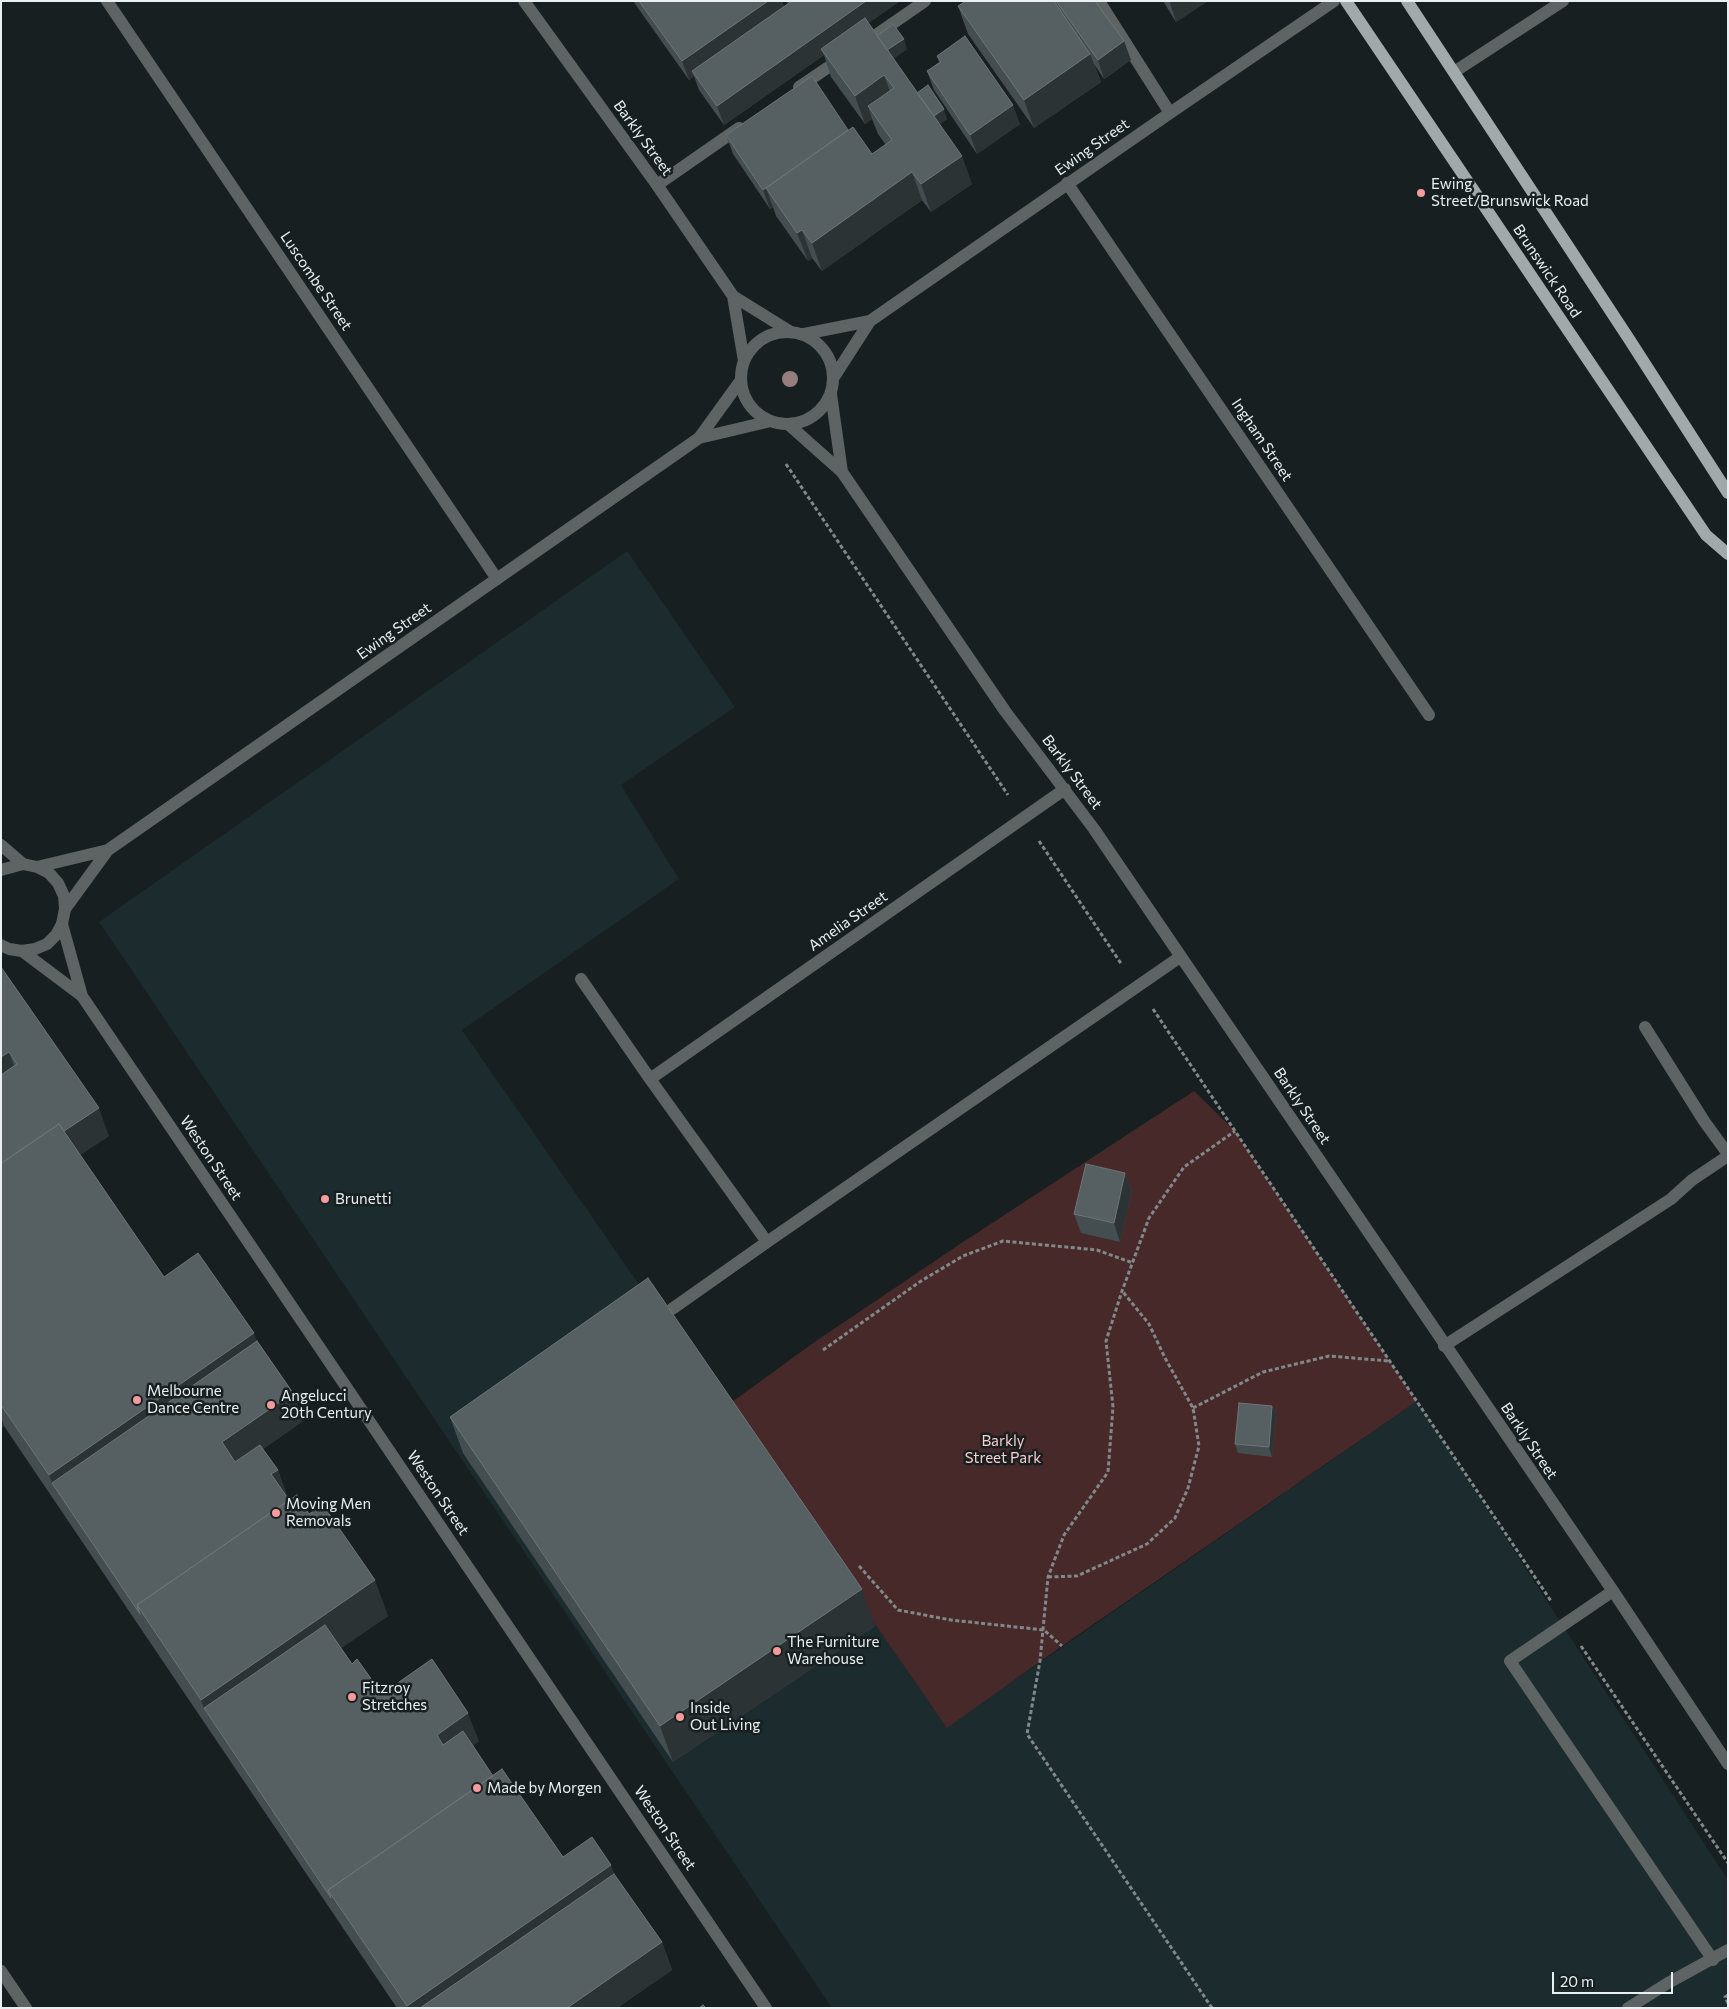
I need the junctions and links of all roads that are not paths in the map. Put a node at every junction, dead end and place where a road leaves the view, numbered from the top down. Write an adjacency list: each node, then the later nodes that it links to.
1 (107, 1): 29 (street, Luscombe Street)
2 (524, 1): 14 (street, Barkly Street)
3 (925, 1): 10 (street)
4 (1099, 1): 11 (street)
5 (1334, 1): 11 (street, Ewing Street)
6 (1346, 1): 28 (main road, Brunswick Road)
7 (1408, 1): 9 (main road, Brunswick Road)
8 (1563, 1): 9 (street)
9 (1454, 72): 27 (main road, Brunswick Road)
10 (788, 95)
11 (1170, 113): 13 (street, Ewing Street)
12 (748, 122): 14 (street)
13 (1067, 184): 16 (street, Ewing Street); 30 (street, Ingham Street)
14 (657, 185): 15 (street, Barkly Street)
15 (734, 296): 17 (street, Barkly Street); 19 (street, Barkly Street)
16 (870, 321): 18 (street, Ewing Street); 20 (street, Ewing Street)
17 (791, 332): 18 (street); 19 (street)
18 (804, 334): 20 (street)
19 (744, 361): 21 (street)
20 (834, 377): 22 (street)
21 (741, 380): 23 (street); 25 (street, Ewing Street)
22 (831, 394): 24 (street); 26 (street, Barkly Street)
23 (771, 421): 24 (street); 25 (street, Ewing Street)
24 (788, 424): 26 (street, Barkly Street)
25 (699, 438): 29 (street, Ewing Street)
26 (842, 472): 31 (street, Barkly Street)
27 (1728, 493)
28 (1728, 554)
29 (497, 579): 33 (street, Ewing Street)
30 (1429, 715)
31 (1066, 789): 41 (street, Barkly Street); 45 (street, Amelia Street)
32 (1, 845): 34 (street)
33 (108, 850): 35 (street, Ewing Street); 37 (street, Ewing Street)
34 (23, 864): 35 (street); 36 (street)
35 (36, 867): 37 (street)
36 (1, 870)
37 (65, 909): 38 (street)
38 (62, 924): 40 (street); 43 (street, Weston Street)
39 (4, 948): 40 (street)
40 (22, 951): 43 (street, Weston Street)
41 (1180, 956): 47 (street); 49 (street, Barkly Street)
42 (580, 979): 45 (street)
43 (82, 996): 56 (street, Weston Street)
44 (1645, 1028): 46 (street)
45 (650, 1079): 47 (street)
46 (1728, 1155): 49 (street)
47 (767, 1242): 48 (street)
48 (672, 1309)
49 (1444, 1346): 50 (street, Barkly Street)
50 (1613, 1591): 51 (street, Barkly Street); 53 (street)
51 (1728, 1764)
52 (1728, 1950): 53 (street)
53 (1713, 1960): 57 (street)
54 (3, 1977): 55 (street)
55 (26, 2008)
56 (766, 2008)
57 (1628, 2008)

